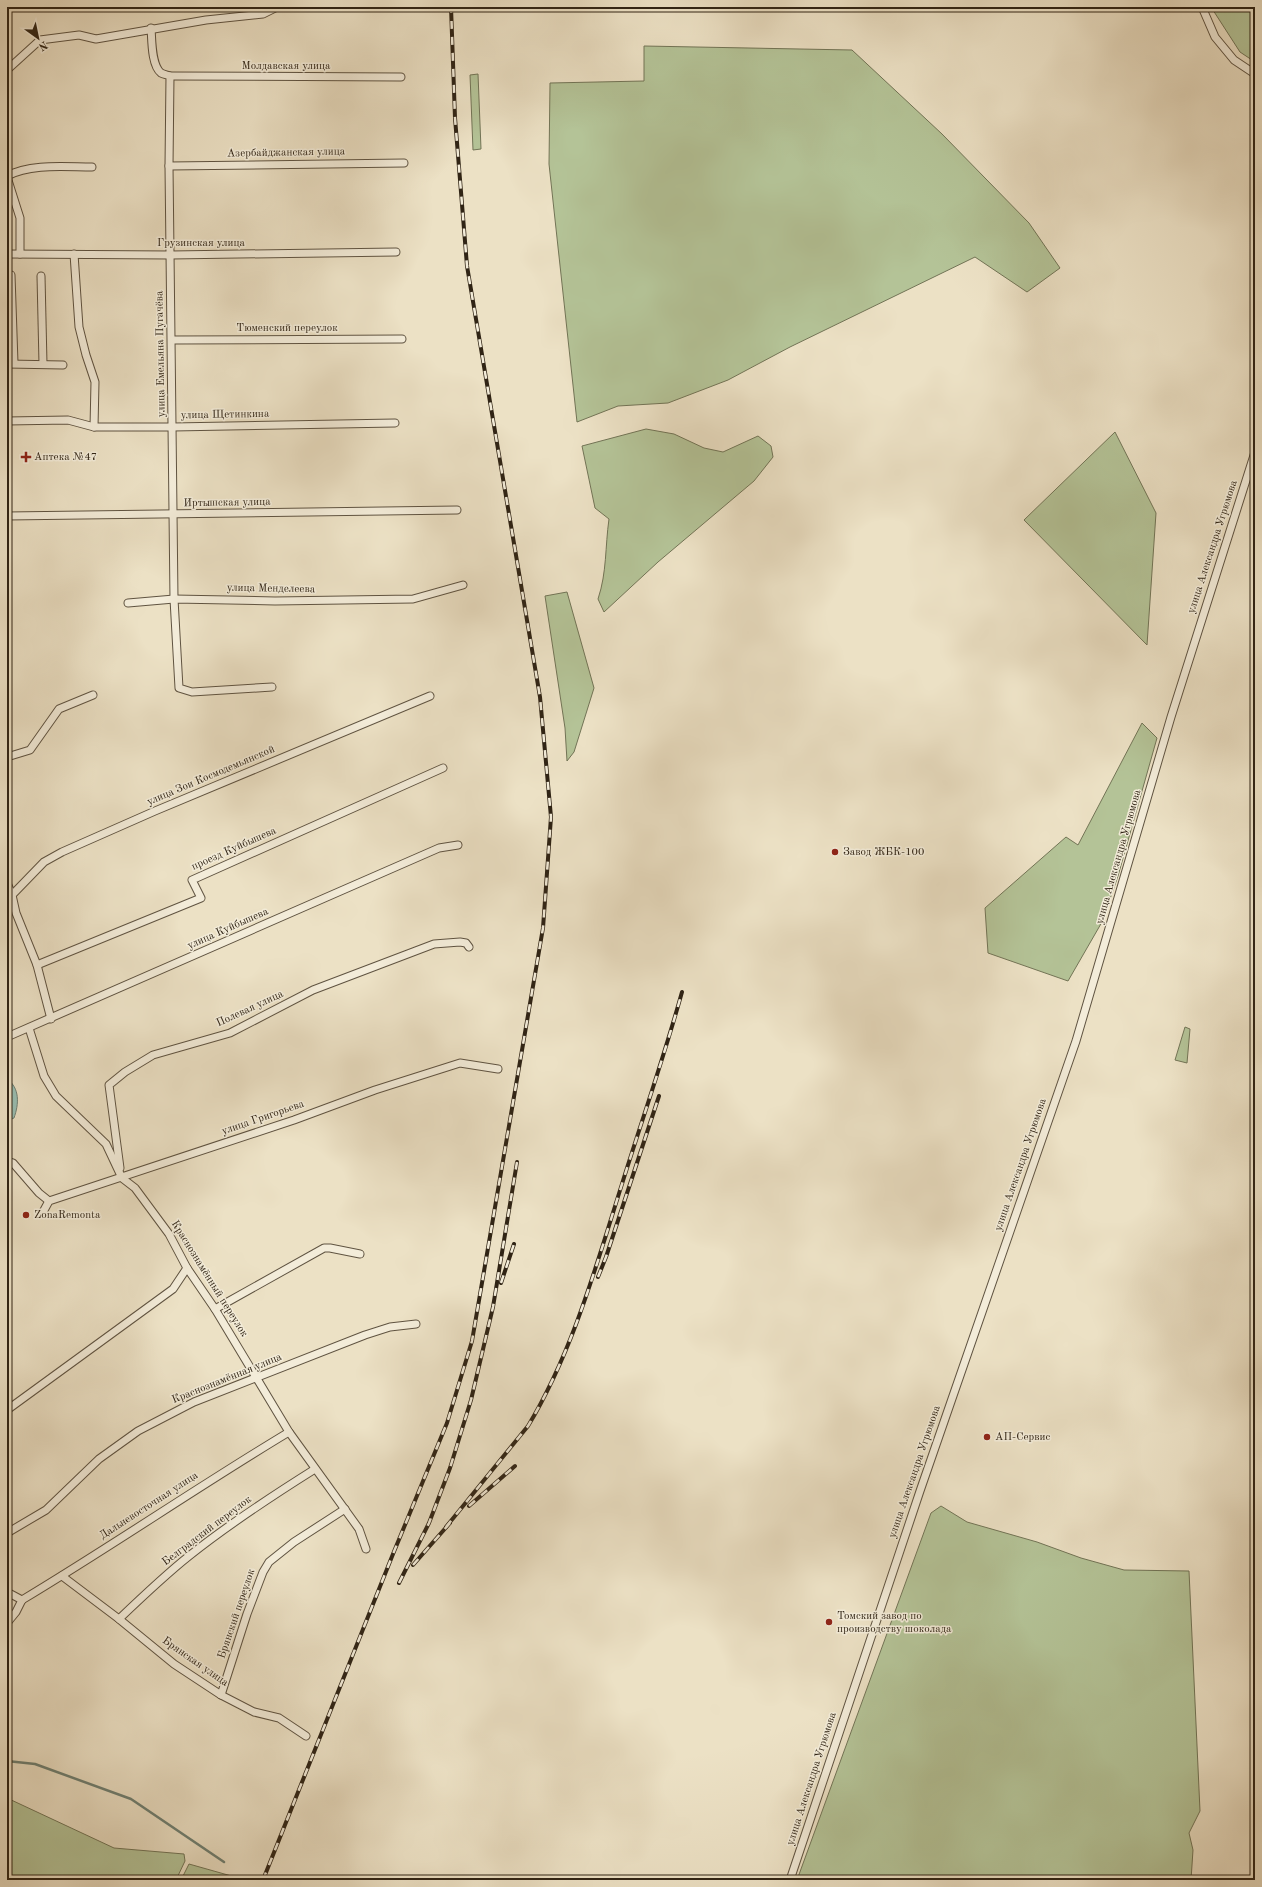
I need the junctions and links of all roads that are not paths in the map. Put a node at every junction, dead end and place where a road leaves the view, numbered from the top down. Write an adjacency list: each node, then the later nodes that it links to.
1 (277, 7): 3 (street)
2 (1202, 7): 5 (street)
3 (151, 28): 4 (street); 6 (street)
4 (7, 70)
5 (1255, 74)
6 (170, 76): 7 (street, Молдавская улица); 9 (street, улица Емельяна Пугачёва)
7 (401, 77)
8 (404, 163): 9 (street, Азербайджанская улица)
9 (169, 166): 16 (street, улица Емельяна Пугачёва)
10 (92, 167): 11 (street)
11 (7, 177): 14 (street)
12 (396, 252): 16 (street, Грузинская улица)
13 (7, 254): 14 (street, Грузинская улица)
14 (20, 254): 15 (street, Грузинская улица)
15 (74, 254): 16 (street, Грузинская улица); 26 (street)
16 (171, 255): 20 (street, улица Емельяна Пугачёва)
17 (11, 275): 21 (street)
18 (41, 276): 22 (street)
19 (402, 339): 20 (street, Тюменский переулок)
20 (172, 340): 27 (street, улица Емельяна Пугачёва)
21 (10, 363): 22 (street)
22 (44, 364): 23 (street)
23 (63, 365)
24 (7, 422): 26 (street, улица Щетинкина)
25 (395, 423): 27 (street, улица Щетинкина)
26 (94, 427): 27 (street, улица Щетинкина)
27 (173, 427): 30 (street, улица Емельяна Пугачёва)
28 (1255, 452): 71 (street, улица Александра Угрюмова)
29 (457, 510): 30 (street, Иртышская улица)
30 (174, 515): 31 (street, Иртышская улица); 33 (street, улица Емельяна Пугачёва)
31 (7, 516)
32 (463, 585): 33 (street, улица Менделеева)
33 (174, 599): 34 (street, улица Менделеева); 35 (street, улица Емельяна Пугачёва)
34 (128, 602)
35 (272, 687)
36 (93, 695): 38 (street)
37 (430, 696): 42 (street, улица Зои Космодемьянской)
38 (7, 757)
39 (443, 768): 44 (street, проезд Куйбышева)
40 (458, 845): 45 (street, улица Куйбышева)
41 (7, 883): 42 (street)
42 (12, 895): 44 (street)
43 (469, 947): 50 (street, Полевая улица)
44 (37, 965): 45 (street)
45 (51, 1019): 46 (street, улица Куйбышева)
46 (29, 1028): 47 (street, улица Куйбышева); 50 (street, Краснознамённый переулок)
47 (7, 1037)
48 (498, 1069): 50 (street, улица Григорьева)
49 (7, 1161): 51 (street)
50 (122, 1178): 51 (street, улица Григорьева); 54 (street, Краснознамённый переулок)
51 (49, 1201): 52 (street)
52 (42, 1212)
53 (360, 1254): 55 (street)
54 (187, 1268): 55 (street, Краснознамённый переулок); 58 (street)
55 (215, 1309): 57 (street, Краснознамённый переулок)
56 (416, 1324): 57 (street, Краснознамённая улица)
57 (258, 1378): 59 (street, Краснознамённый переулок); 62 (street, Краснознамённая улица)
58 (7, 1410)
59 (289, 1432): 60 (street, Краснознамённый переулок); 64 (street, Дальневосточная улица)
60 (315, 1469): 61 (street, Краснознамённый переулок); 67 (street, Белградский переулок)
61 (345, 1509): 63 (street, Краснознамённый переулок); 69 (street, Брянский переулок)
62 (7, 1533)
63 (366, 1549)
64 (62, 1576): 66 (street, Дальневосточная улица); 67 (street, Брянская улица)
65 (7, 1592): 66 (street)
66 (22, 1600): 68 (street)
67 (119, 1619): 69 (street, Брянская улица)
68 (7, 1623)
69 (221, 1695): 70 (street, Брянская улица)
70 (306, 1736)
71 (790, 1880)

